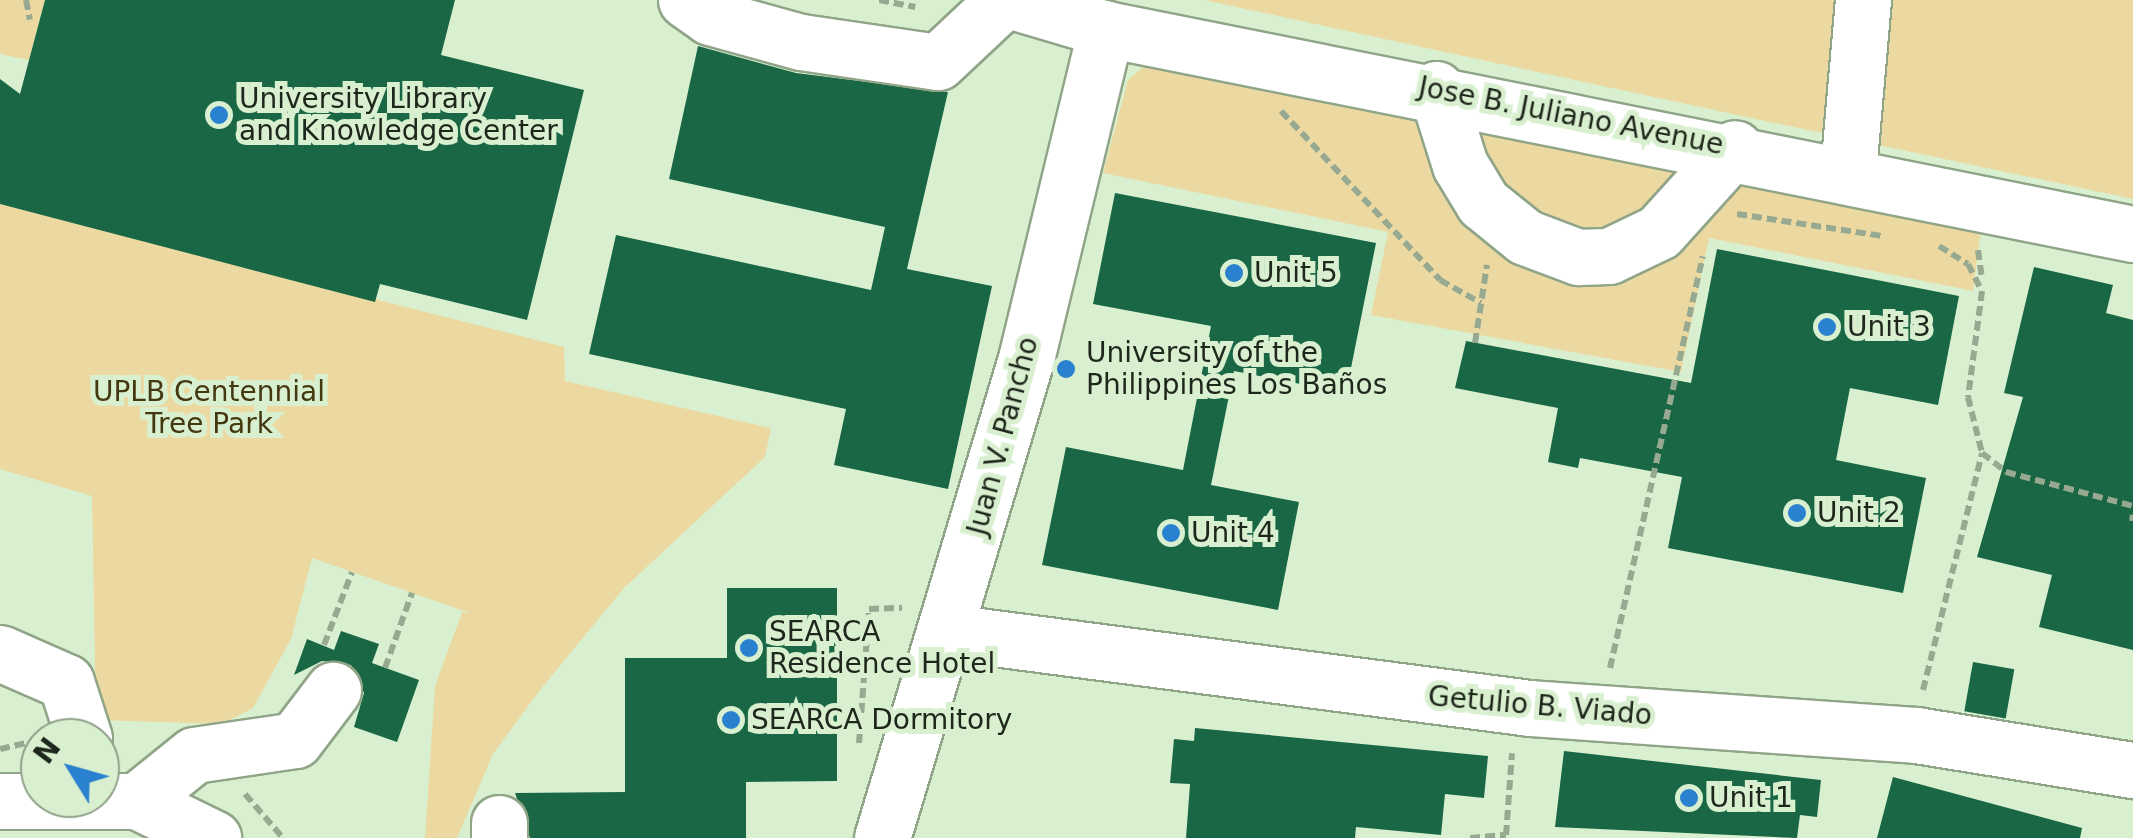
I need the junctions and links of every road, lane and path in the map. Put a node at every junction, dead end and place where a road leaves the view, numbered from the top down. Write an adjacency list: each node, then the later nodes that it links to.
1 (26, 0): 5 (path)
2 (686, 0): 3 (street)
3 (1006, 0): 6 (street, Jose B. Juliano Avenue)
4 (1864, 0): 10 (street)
5 (30, 20)
6 (1106, 30): 7 (street, Jose B. Juliano Avenue); 23 (street, Juan V. Pancho)
7 (1223, 53): 8 (street, Jose B. Juliano Avenue); 16 (path)
8 (1436, 88): 9 (street, Jose B. Juliano Avenue); 12 (street)
9 (1735, 148): 10 (street, Jose B. Juliano Avenue); 11 (street)
10 (1848, 171): 13 (street, Jose B. Juliano Avenue)
11 (1700, 208): 12 (street); 14 (path); 27 (path)
12 (1496, 216): 16 (path)
13 (2133, 234)
14 (1896, 238)
15 (1934, 244): 18 (path)
16 (1481, 303): 17 (path)
17 (1475, 343)
18 (1982, 453): 19 (path); 29 (path)
19 (2133, 506)
20 (352, 572): 25 (path)
21 (412, 593): 26 (path)
22 (869, 608): 31 (path)
23 (948, 632): 27 (street, Getulio B. Viado); 36 (street, Juan V. Pancho)
24 (0, 653): 28 (street)
25 (328, 668): 33 (street)
26 (385, 668)
27 (1600, 713): 29 (street, Getulio B. Viado)
28 (78, 718)
29 (1916, 735): 32 (street, Getulio B. Viado)
30 (1513, 747): 37 (path)
31 (858, 752)
32 (2133, 770)
33 (120, 795)
34 (120, 802): 35 (street)
35 (213, 838)
36 (882, 838)
37 (1470, 838)

